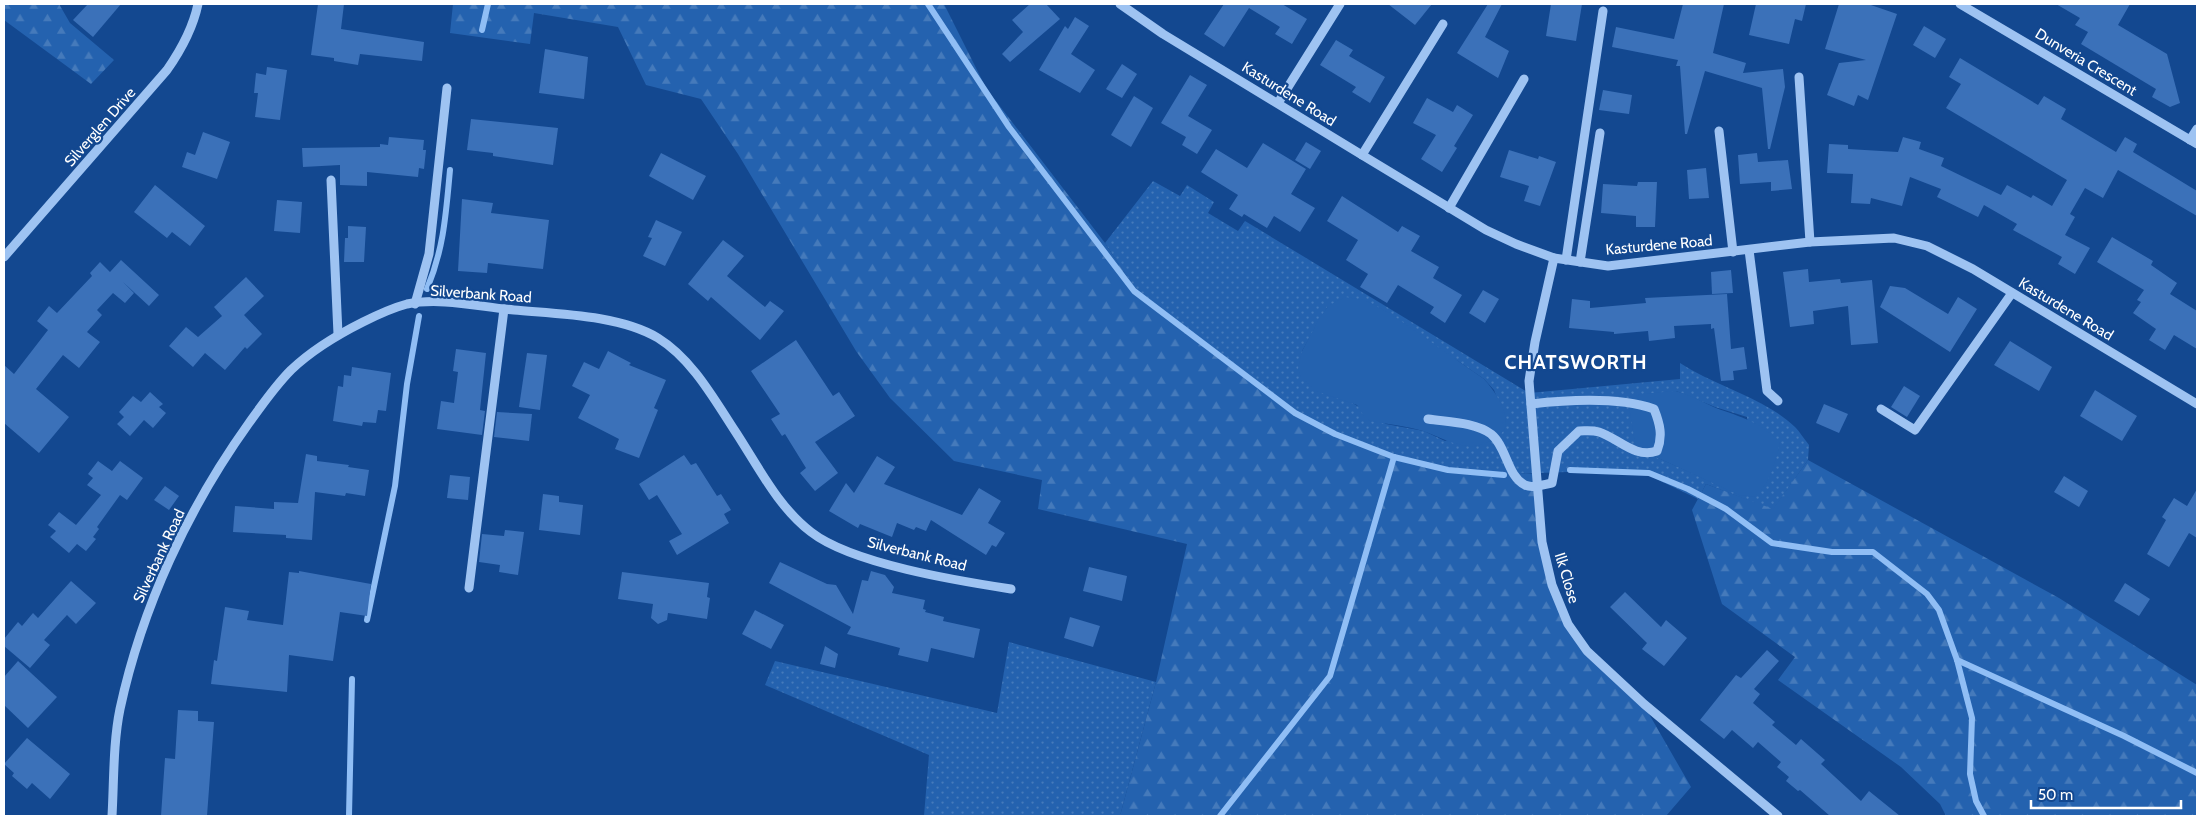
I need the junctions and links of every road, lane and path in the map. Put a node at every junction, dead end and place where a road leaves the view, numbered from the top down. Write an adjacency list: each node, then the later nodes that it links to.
1 (198, 4): 21 (street, Silverglen Drive)
2 (1120, 4): 10 (street, Kasturdene Road)
3 (1340, 4): 10 (street)
4 (1960, 4): 14 (street, Dunveria Crescent)
5 (1603, 11): 23 (street)
6 (1443, 24): 15 (street)
7 (1799, 77): 18 (street)
8 (1524, 79): 17 (street)
9 (446, 88): 26 (street)
10 (1278, 103): 15 (street, Kasturdene Road)
11 (2197, 129): 14 (street)
12 (1720, 131): 20 (street)
13 (1600, 133): 24 (street)
14 (2194, 142)
15 (1362, 155): 17 (street, Kasturdene Road)
16 (331, 180): 28 (street)
17 (1449, 208): 22 (street, Kasturdene Road)
18 (1810, 242): 19 (street, Kasturdene Road); 25 (street, Kasturdene Road)
19 (1749, 250): 20 (street, Kasturdene Road); 29 (street)
20 (1733, 252): 24 (street, Kasturdene Road)
21 (4, 258)
22 (1554, 258): 23 (street, Kasturdene Road); 30 (street, Ilk Close)
23 (1566, 260): 24 (street, Kasturdene Road)
24 (1580, 262)
25 (2012, 293): 31 (street, Kasturdene Road); 32 (street)
26 (415, 304): 27 (street, Silverbank Road); 28 (street, Silverbank Road)
27 (504, 310): 35 (street); 36 (street, Silverbank Road)
28 (338, 334): 37 (street, Silverbank Road)
29 (1778, 401)
30 (1531, 404): 34 (street, Ilk Close); 34 (street)
31 (2197, 404)
32 (1881, 409)
33 (1428, 419): 34 (street)
34 (1537, 486): 38 (street, Ilk Close)
35 (469, 588)
36 (1011, 589)
37 (112, 816)
38 (1778, 816)

